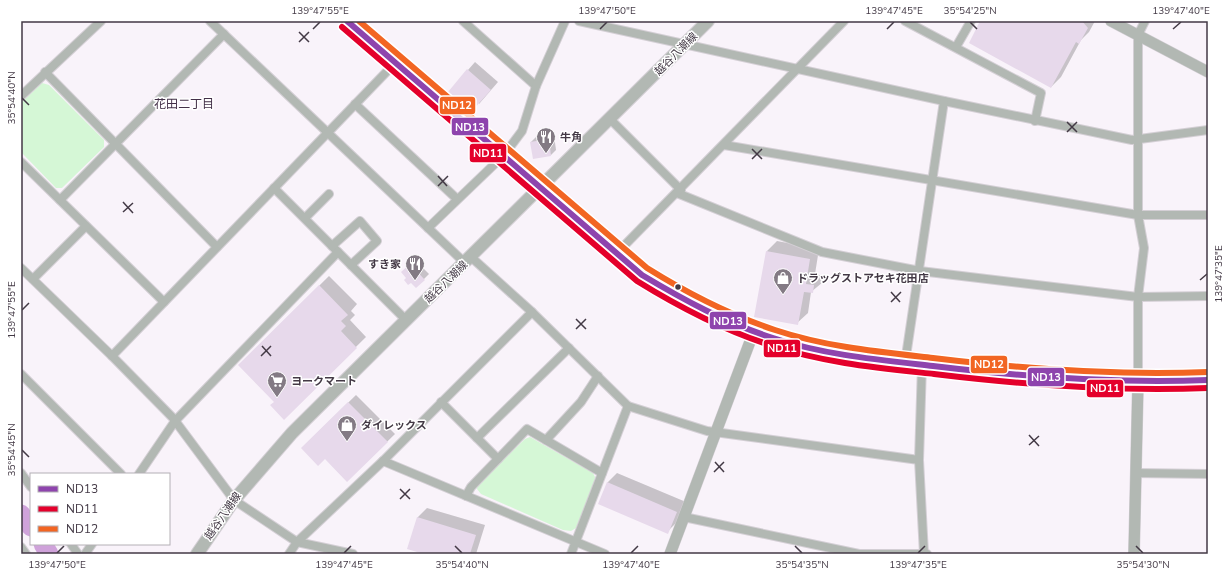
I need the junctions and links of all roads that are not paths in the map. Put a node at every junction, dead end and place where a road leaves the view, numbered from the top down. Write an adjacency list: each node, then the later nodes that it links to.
1 (101, 21): 19 (street)
2 (210, 21): 13 (street)
3 (347, 21): 17 (street)
4 (463, 21): 21 (street)
5 (565, 21): 21 (street)
6 (708, 21): 15 (main road, 越谷八潮線)
7 (844, 21): 18 (street)
8 (905, 21): 16 (street)
9 (971, 21): 16 (street)
10 (1111, 21): 14 (street)
11 (1145, 21): 14 (street)
12 (581, 22): 15 (street)
13 (224, 34): 28 (street); 30 (street)
14 (1138, 35): 20 (street); 29 (street)
15 (685, 45): 18 (street); 25 (main road, 越谷八潮線)
16 (956, 47): 26 (street)
17 (396, 62): 24 (street); 32 (street)
18 (796, 69): 23 (street); 31 (street)
19 (45, 72): 22 (street); 30 (street)
20 (1208, 72)
21 (536, 86): 32 (street)
22 (21, 96)
23 (944, 101): 26 (street); 34 (street)
24 (355, 104): 28 (street); 39 (street)
25 (610, 119): 36 (main road, 越谷八潮線); 37 (street)
26 (1035, 121): 29 (street)
27 (1208, 130): 29 (street)
28 (328, 132): 35 (street); 45 (street)
29 (1139, 139): 41 (street)
30 (116, 144): 40 (street); 47 (street)
31 (724, 145): 34 (street); 37 (street)
32 (504, 155): 36 (street); 39 (street)
33 (21, 162): 40 (street)
34 (931, 180): 41 (street); 53 (street)
35 (274, 188): 43 (street); 47 (street)
36 (541, 188): 49 (street); 50 (main road, 越谷八潮線)
37 (679, 191): 49 (street); 53 (street)
38 (329, 194): 43 (street)
39 (457, 199): 45 (street)
40 (60, 200): 44 (street)
41 (1138, 215): 42 (street); 56 (street)
42 (1208, 215)
43 (304, 218): 46 (street)
44 (86, 226): 54 (street); 57 (street)
45 (428, 228): 50 (street)
46 (332, 246): 48 (street); 51 (street)
47 (217, 247): 57 (street)
48 (338, 252): 51 (street); 71 (street)
49 (616, 254): 60 (street)
50 (468, 260): 58 (street); 59 (main road, 越谷八潮線)
51 (351, 265): 59 (street)
52 (21, 268): 54 (street)
53 (920, 271): 56 (street); 63 (street)
54 (33, 279): 62 (street)
55 (1208, 296): 56 (street)
56 (1138, 297): 68 (street)
57 (164, 302): 62 (street)
58 (532, 312): 61 (street); 69 (street)
59 (406, 320): 86 (main road, 越谷八潮線)
60 (754, 331): 63 (street); 72 (street)
61 (569, 348): 66 (street); 73 (street)
62 (112, 356): 71 (street)
63 (905, 363): 64 (street)
64 (922, 365): 68 (street); 76 (street)
65 (21, 374): 79 (street)
66 (598, 376): 70 (street); 74 (street)
67 (1208, 380): 68 (street)
68 (1138, 382): 82 (street)
69 (441, 402): 73 (street); 77 (street)
70 (628, 406): 72 (street); 81 (street)
71 (175, 421): 80 (street); 86 (street)
72 (717, 432): 76 (street); 87 (street)
73 (477, 438): 75 (street)
74 (546, 440): 75 (street); 81 (street)
75 (498, 459): 85 (street)
76 (919, 460): 103 (street)
77 (383, 461): 85 (street); 88 (street)
78 (21, 473): 84 (street)
79 (120, 473)
80 (140, 473)
81 (602, 473): 89 (street)
82 (1136, 473): 83 (street); 105 (street)
83 (1208, 474)
84 (30, 486)
85 (466, 496): 89 (street)
86 (234, 500): 88 (street); 96 (main road, 越谷八潮線)
87 (684, 517): 101 (street); 102 (street)
88 (297, 542): 97 (street); 98 (street)
89 (575, 542): 99 (street); 100 (street)
90 (72, 545): 94 (street)
91 (91, 545): 95 (street)
92 (21, 547): 93 (street)
93 (26, 554)
94 (78, 554)
95 (85, 554)
96 (197, 554)
97 (289, 554)
98 (351, 554)
99 (571, 554)
100 (605, 554)
101 (670, 554)
102 (858, 554): 103 (street)
103 (924, 554): 104 (street)
104 (927, 554)
105 (1134, 554)

